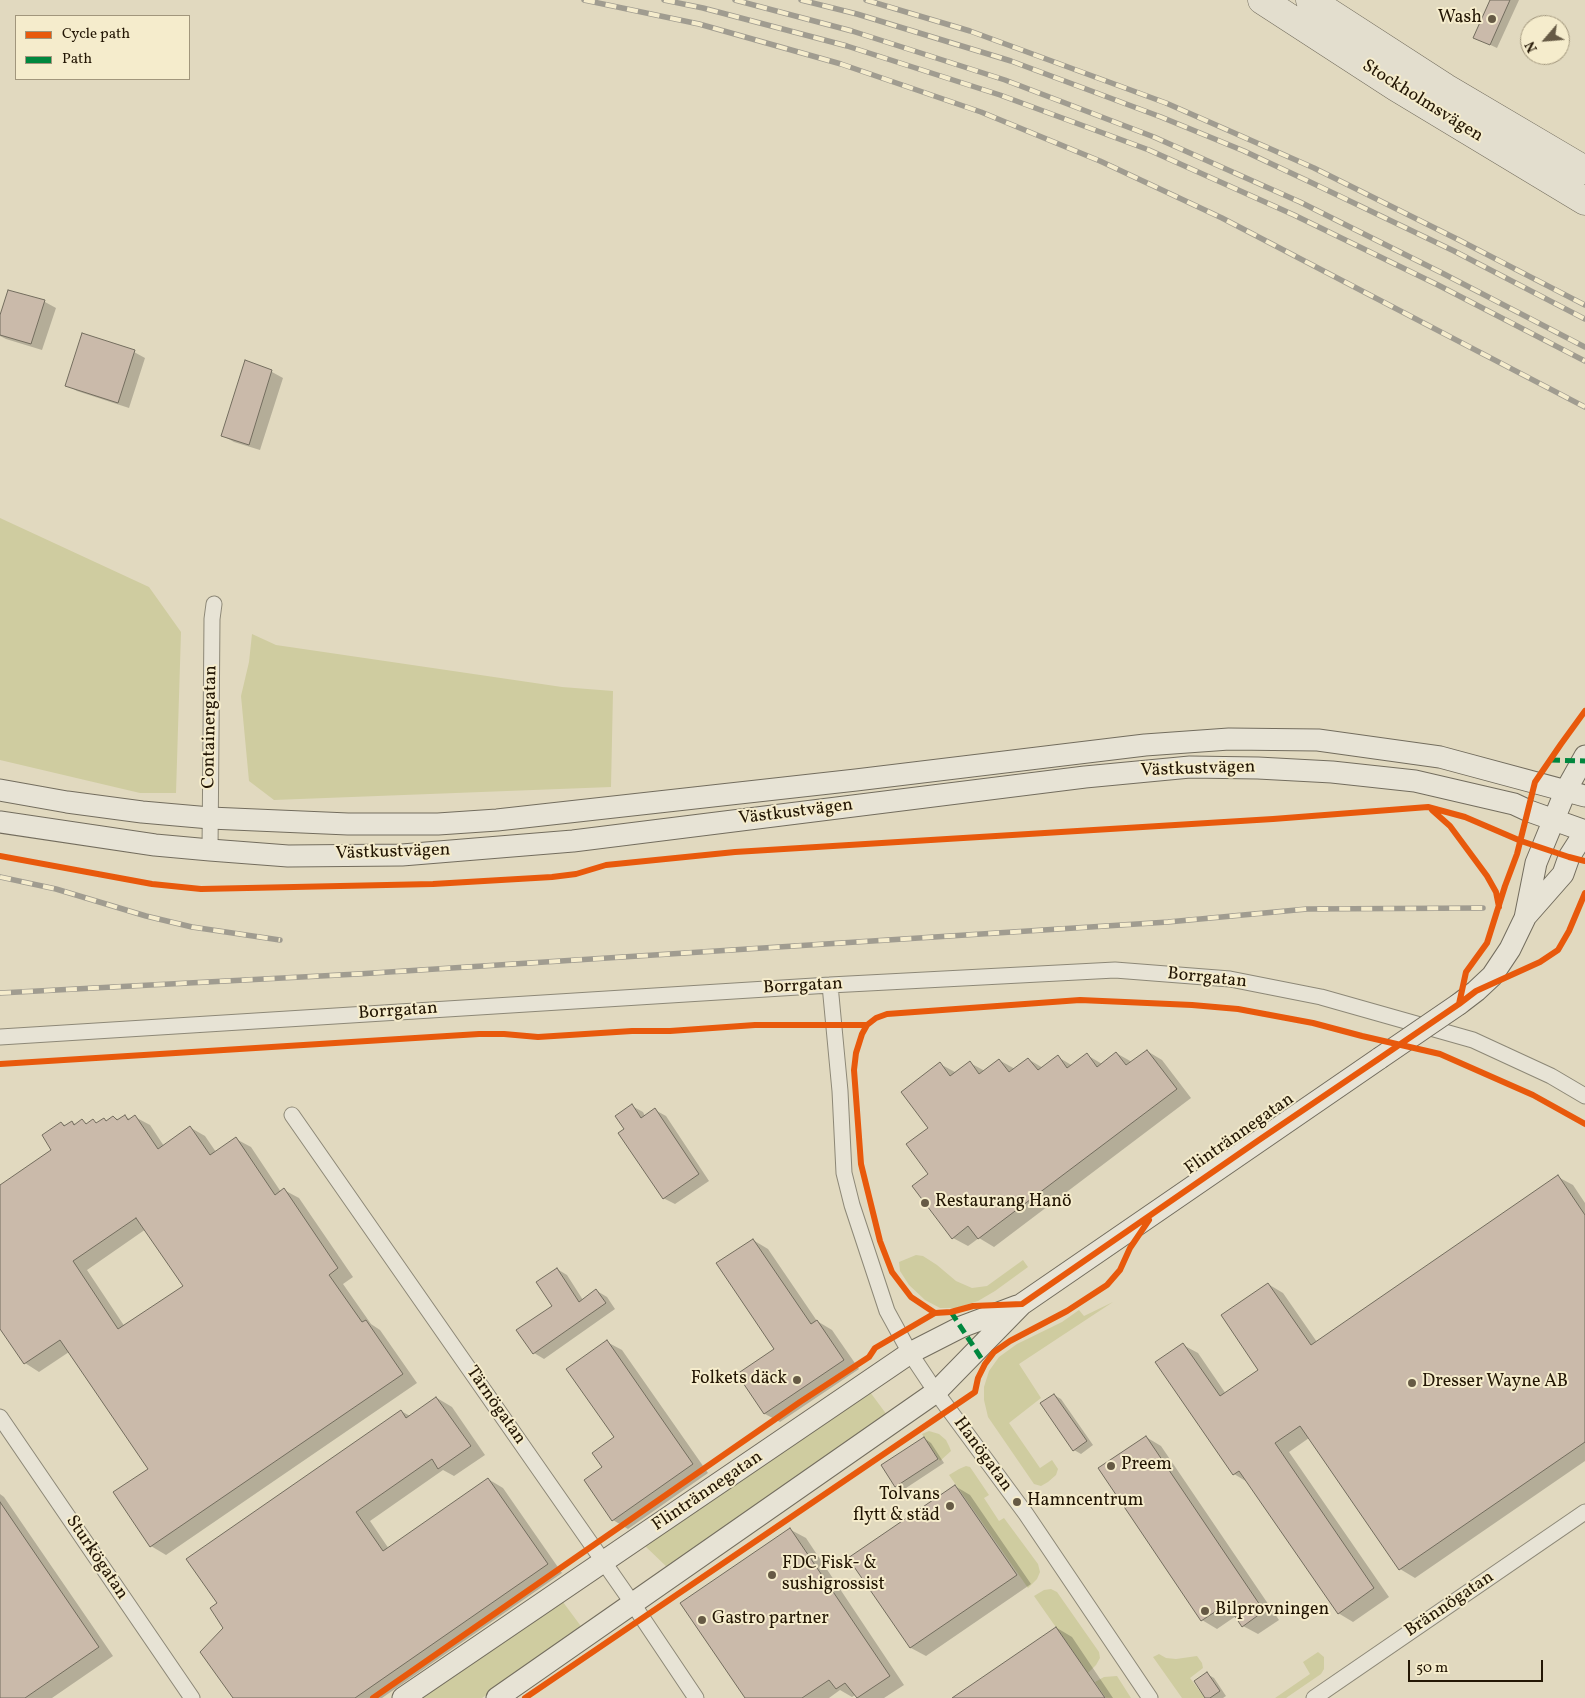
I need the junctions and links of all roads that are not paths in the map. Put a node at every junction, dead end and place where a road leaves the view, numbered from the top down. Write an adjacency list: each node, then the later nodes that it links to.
1 (1262, 0): 4 (highway, Stockholmsvägen)
2 (1310, 0): 3 (highway, Stockholmsvägen)
3 (1585, 170)
4 (1585, 201)
5 (214, 604): 9 (street, Containergatan)
6 (1585, 756): 8 (main road, Flintrännegatan)
7 (0, 790): 9 (main road, Västkustvägen)
8 (1575, 793): 9 (main road, Västkustvägen); 10 (main road, Flintrännegatan)
9 (210, 818): 13 (street, Containergatan)
10 (1553, 820): 12 (main road, Västkustvägen); 13 (main road, Västkustvägen); 14 (main road, Flintrännegatan)
11 (0, 822): 13 (main road, Västkustvägen)
12 (1585, 832): 14 (main road, Flintrännegatan)
13 (210, 850)
14 (1525, 918): 19 (main road, Flintrännegatan, bridge)
15 (830, 985): 16 (street, Borrgatan); 17 (street, Borrgatan); 20 (street, Hanögatan)
16 (0, 1037)
17 (1585, 1096)
18 (292, 1114): 24 (street, Tärnögatan)
19 (1022, 1304): 20 (main road, Flintrännegatan); 21 (main road, Flintrännegatan)
20 (910, 1353): 21 (street, Hanögatan); 24 (main road, Flintrännegatan)
21 (936, 1392): 25 (main road, Flintrännegatan); 30 (street, Hanögatan)
22 (0, 1417): 26 (street, Sturkögatan)
23 (1585, 1512): 31 (street, Brännögatan)
24 (604, 1562): 25 (street, Tärnögatan); 27 (main road, Flintrännegatan)
25 (634, 1604): 28 (main road, Flintrännegatan); 29 (street, Tärnögatan)
26 (192, 1698)
27 (403, 1698)
28 (497, 1698)
29 (696, 1698)
30 (1150, 1698)
31 (1314, 1698)

